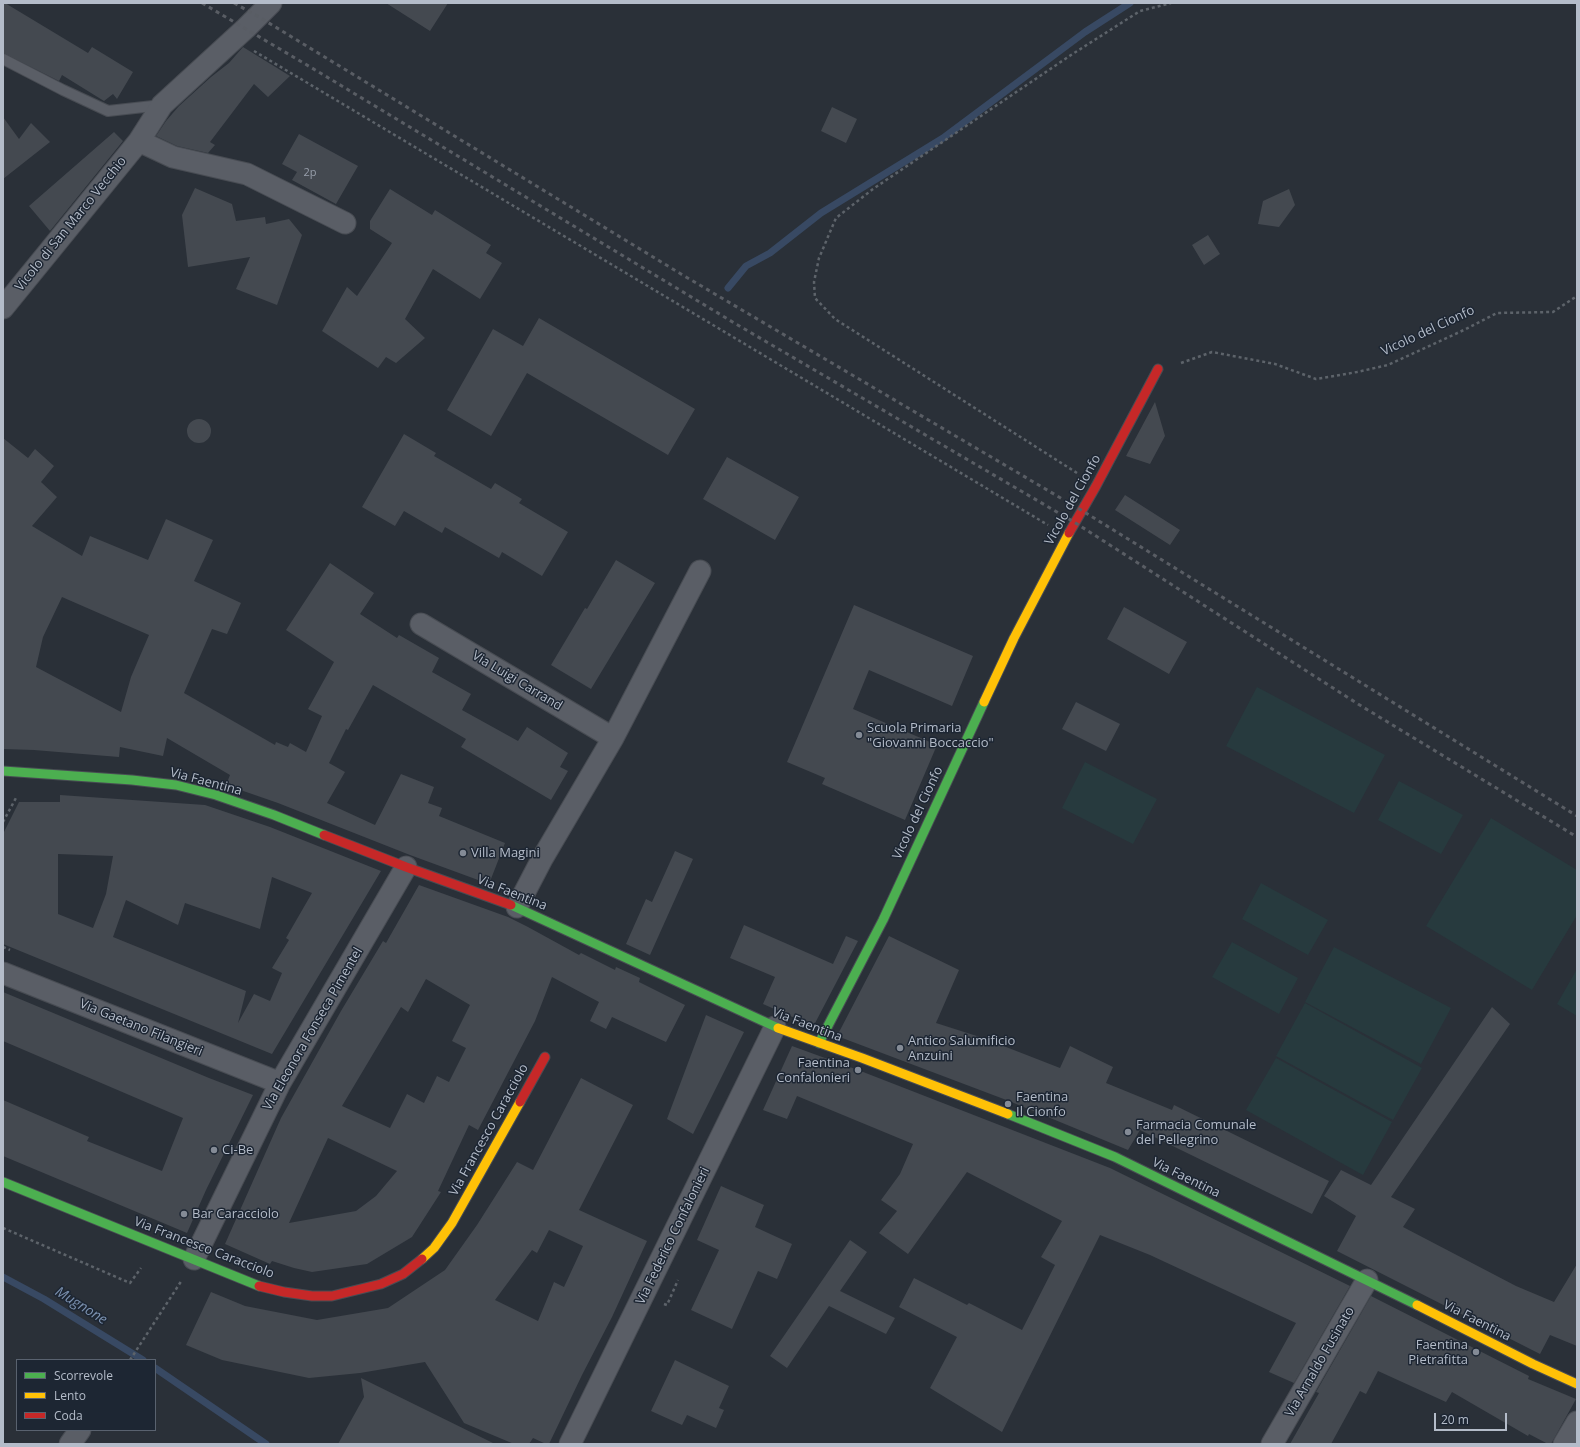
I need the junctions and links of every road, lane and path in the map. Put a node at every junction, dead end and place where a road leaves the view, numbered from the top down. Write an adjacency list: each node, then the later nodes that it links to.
1 (271, 3): 3 (street, Vicolo di San Marco Vecchio)
2 (1171, 3): 11 (path)
3 (235, 39): 5 (street, Vicolo di San Marco Vecchio); 12 (path)
4 (3, 59): 5 (lane)
5 (162, 105): 6 (street, Vicolo di San Marco Vecchio)
6 (139, 141): 7 (street); 9 (street, Vicolo di San Marco Vecchio)
7 (345, 223)
8 (1577, 296): 10 (path, Vicolo del Cionfo)
9 (3, 308)
10 (1158, 369): 11 (street, Vicolo del Cionfo)
11 (1096, 486): 12 (street, Vicolo del Cionfo)
12 (1067, 536): 23 (street, Vicolo del Cionfo)
13 (700, 571): 15 (street)
14 (421, 624): 15 (street, Via Luigi Carrand)
15 (612, 738): 20 (street)
16 (3, 771): 19 (street, Via Faentina)
17 (20, 790): 18 (path)
18 (3, 822)
19 (406, 867): 20 (street, Via Faentina); 25 (street, Via Eleonora Fonseca Pimentel)
20 (517, 907): 22 (street, Via Faentina)
21 (3, 973): 25 (street, Via Gaetano Filangieri)
22 (775, 1027): 23 (street, Via Faentina); 36 (street, Via Federico Confalonieri)
23 (819, 1043): 30 (street, Via Faentina)
24 (545, 1056): 28 (street, Via Francesco Caracciolo)
25 (280, 1083): 28 (street, Via Eleonora Fonseca Pimentel)
26 (3, 1182): 28 (street, Via Francesco Caracciolo)
27 (3, 1228): 29 (path)
28 (194, 1260): 31 (path)
29 (141, 1268)
30 (1367, 1280): 32 (street, Via Faentina); 37 (street, Via Arnaldo Fusinato)
31 (131, 1359)
32 (1577, 1384)
33 (1577, 1422): 38 (street)
34 (79, 1431): 35 (street)
35 (70, 1444)
36 (570, 1444)
37 (1272, 1444)
38 (1564, 1444)

